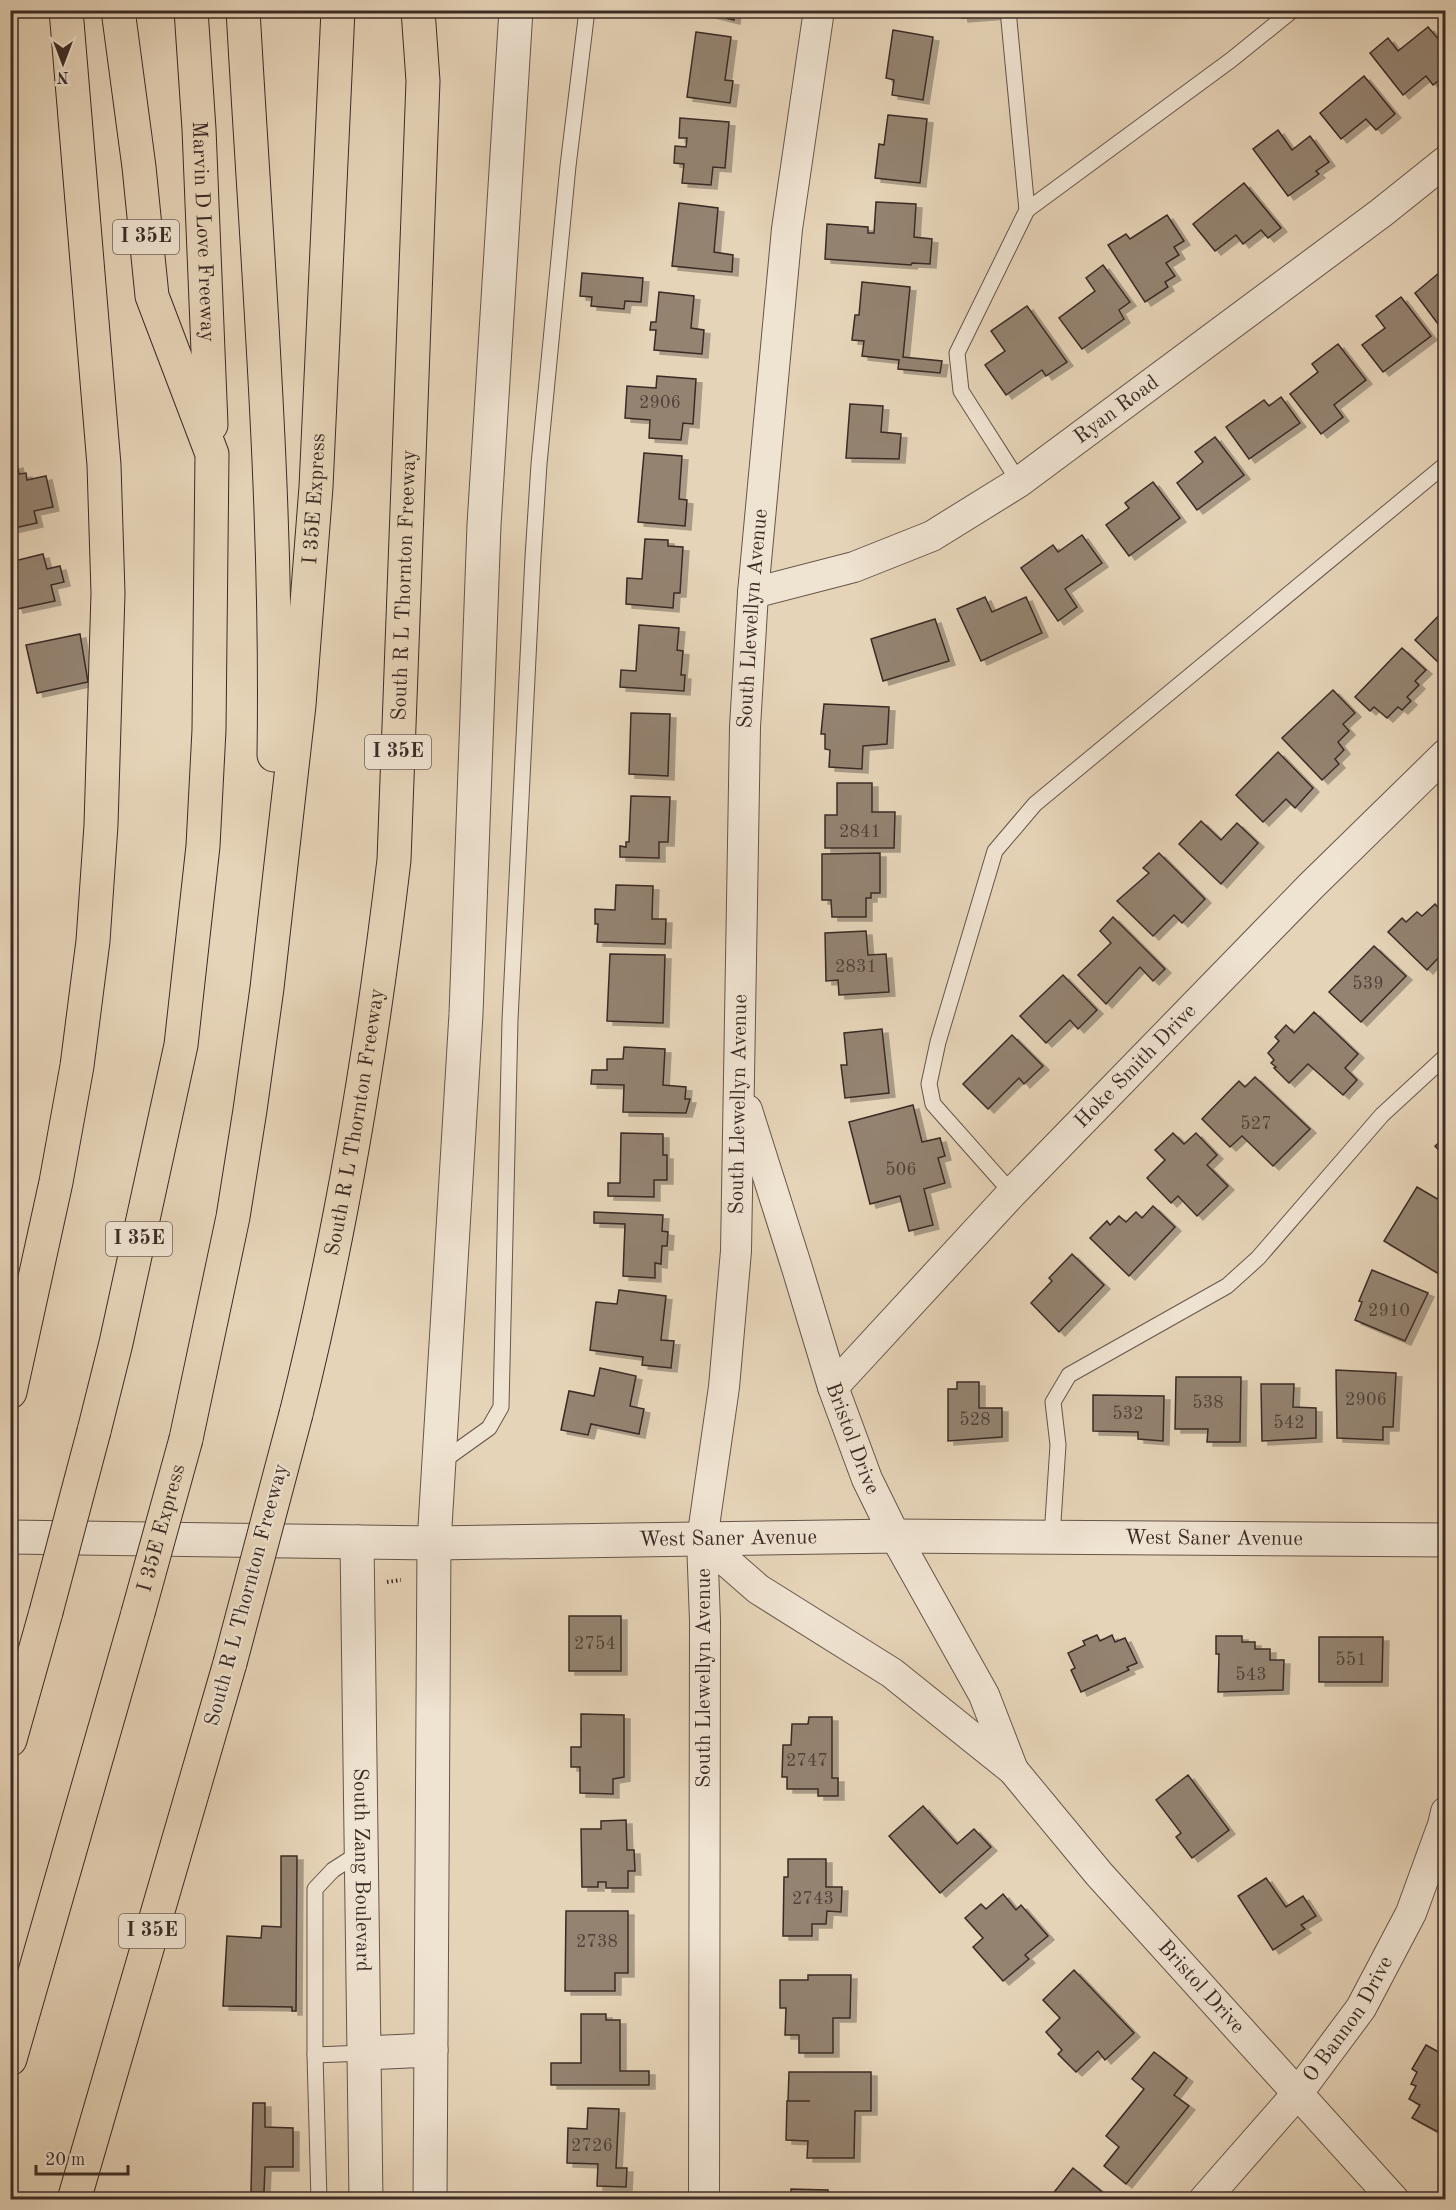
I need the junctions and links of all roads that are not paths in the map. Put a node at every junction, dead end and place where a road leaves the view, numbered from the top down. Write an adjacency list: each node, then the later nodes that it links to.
1 (66, 10): 26 (highway)
2 (118, 10): 16 (highway, I 35E)
3 (191, 10): 16 (highway, Marvin D Love Freeway)
4 (243, 10): 21 (highway, I 35E Express)
5 (338, 10): 21 (highway, I 35E Express)
6 (418, 10): 13 (highway, South R L Thornton Freeway / I 35E)
7 (437, 10): 13 (highway)
8 (516, 10): 27 (street)
9 (587, 10): 27 (lane)
10 (819, 10): 19 (street, South Llewellyn Avenue)
11 (1008, 10): 15 (lane)
12 (1293, 10): 15 (lane)
13 (423, 81): 44 (highway, South R L Thornton Freeway / I 35E, bridge)
14 (1446, 161): 18 (street, Ryan Road)
15 (1027, 210): 18 (lane)
16 (212, 454): 35 (highway, I 35E, bridge)
17 (1446, 464): 24 (lane)
18 (1019, 482): 19 (street, Ryan Road)
19 (753, 593): 23 (street, South Llewellyn Avenue)
20 (1446, 753): 24 (street, Hoke Smith Drive)
21 (267, 988): 42 (highway, I 35E Express, bridge)
22 (1446, 1056): 30 (lane)
23 (739, 1086): 25 (street, Bristol Drive); 31 (street, South Llewellyn Avenue)
24 (1012, 1193): 25 (street, Hoke Smith Drive)
25 (833, 1387): 28 (street, Bristol Drive)
26 (10, 1392)
27 (437, 1464): 34 (street)
28 (895, 1536): 30 (street, West Saner Avenue); 31 (street, West Saner Avenue); 36 (street, Bristol Drive)
29 (10, 1537): 33 (street, West Saner Avenue)
30 (1052, 1537): 32 (street, West Saner Avenue)
31 (702, 1540): 34 (street, West Saner Avenue); 36 (street, Bristol Drive); 48 (street, South Llewellyn Avenue)
32 (1446, 1540)
33 (357, 1542): 34 (street, West Saner Avenue); 38 (street, South Zang Boulevard)
34 (434, 1543): 39 (street)
35 (10, 1740)
36 (1013, 1770): 43 (street, Bristol Drive)
37 (1446, 1812): 43 (street, O Bannon Drive)
38 (361, 1852): 40 (street, South Zang Boulevard); 41 (lane)
39 (431, 2050): 40 (street); 47 (street)
40 (364, 2053): 41 (lane); 46 (street, South Zang Boulevard)
41 (315, 2055): 45 (lane)
42 (10, 2059)
43 (1297, 2094): 49 (street, O Bannon Drive); 50 (street, Bristol Drive)
44 (74, 2199)
45 (319, 2199)
46 (366, 2199)
47 (430, 2199)
48 (704, 2199)
49 (1204, 2199)
50 (1394, 2199)

